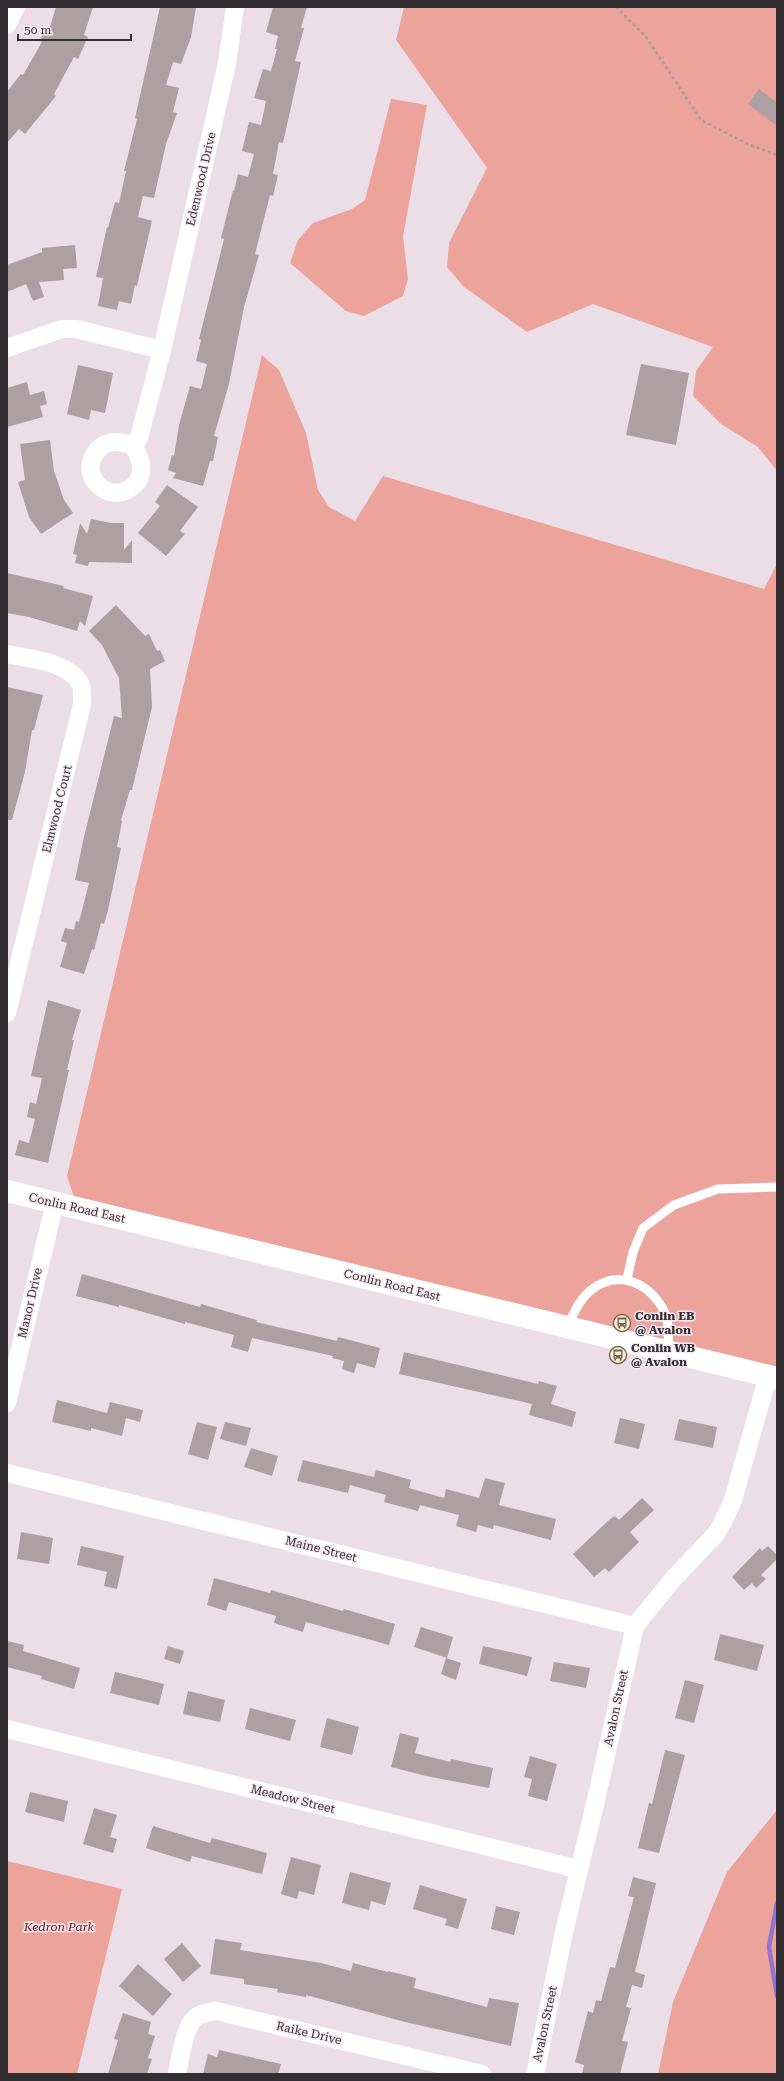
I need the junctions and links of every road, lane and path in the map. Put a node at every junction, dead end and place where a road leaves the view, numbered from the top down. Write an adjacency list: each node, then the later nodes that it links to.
1 (16, 7): 4 (street)
2 (235, 7): 7 (street, Edenwood Drive)
3 (616, 7): 5 (path)
4 (7, 25)
5 (777, 155)
6 (7, 348): 7 (street)
7 (162, 350): 8 (street, Edenwood Drive)
8 (133, 447)
9 (7, 654): 10 (street, Elmwood Court)
10 (7, 1013)
11 (777, 1187): 14 (lane)
12 (7, 1191): 13 (street, Conlin Road East)
13 (55, 1202): 15 (street, Conlin Road East); 18 (street, Manor Drive)
14 (627, 1279): 15 (lane); 16 (lane)
15 (567, 1328): 16 (street, Conlin Road East)
16 (668, 1352): 17 (street, Conlin Road East)
17 (772, 1377): 20 (street, Avalon Street)
18 (7, 1403)
19 (7, 1473): 20 (street, Maine Street)
20 (634, 1626): 22 (street, Avalon Street)
21 (7, 1729): 22 (street, Meadow Street)
22 (578, 1869): 25 (street, Avalon Street)
23 (177, 2074): 24 (street, Raike Drive)
24 (482, 2074)
25 (535, 2074)

